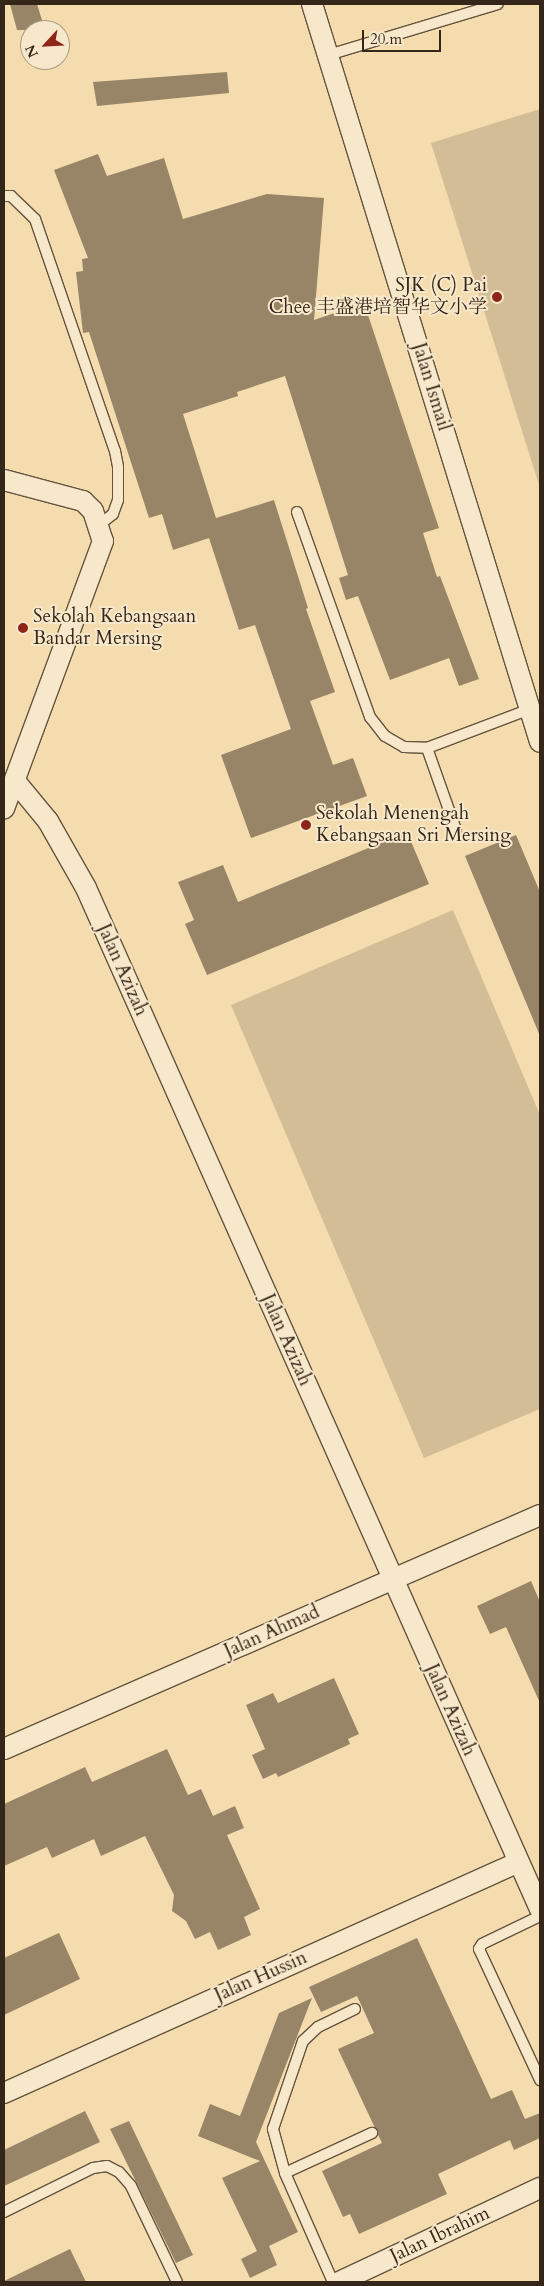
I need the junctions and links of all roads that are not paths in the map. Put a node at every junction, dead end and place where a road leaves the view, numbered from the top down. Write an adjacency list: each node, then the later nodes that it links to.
1 (312, 4): 3 (street, Jalan Ismail)
2 (498, 4): 3 (lane)
3 (328, 55): 8 (street, Jalan Ismail)
4 (4, 196): 7 (lane)
5 (4, 480): 7 (street)
6 (297, 512): 10 (lane)
7 (100, 524): 11 (street)
8 (530, 709): 9 (street, Jalan Ismail); 10 (lane)
9 (540, 742)
10 (427, 748): 13 (lane)
11 (15, 781): 12 (street); 15 (street, Jalan Azizah)
12 (4, 808)
13 (456, 830)
14 (540, 1516): 15 (street, Jalan Ahmad)
15 (392, 1580): 16 (street, Jalan Ahmad); 17 (street, Jalan Azizah)
16 (4, 1749)
17 (519, 1862): 18 (street, Jalan Azizah); 22 (street, Jalan Hussin)
18 (540, 1908)
19 (540, 1916): 21 (lane)
20 (355, 2009): 24 (lane)
21 (540, 2080)
22 (4, 2093)
23 (372, 2133): 24 (lane)
24 (285, 2173): 28 (lane)
25 (540, 2188): 29 (street, Jalan Ibrahim)
26 (4, 2212): 27 (lane)
27 (177, 2282)
28 (333, 2282)
29 (339, 2282)

